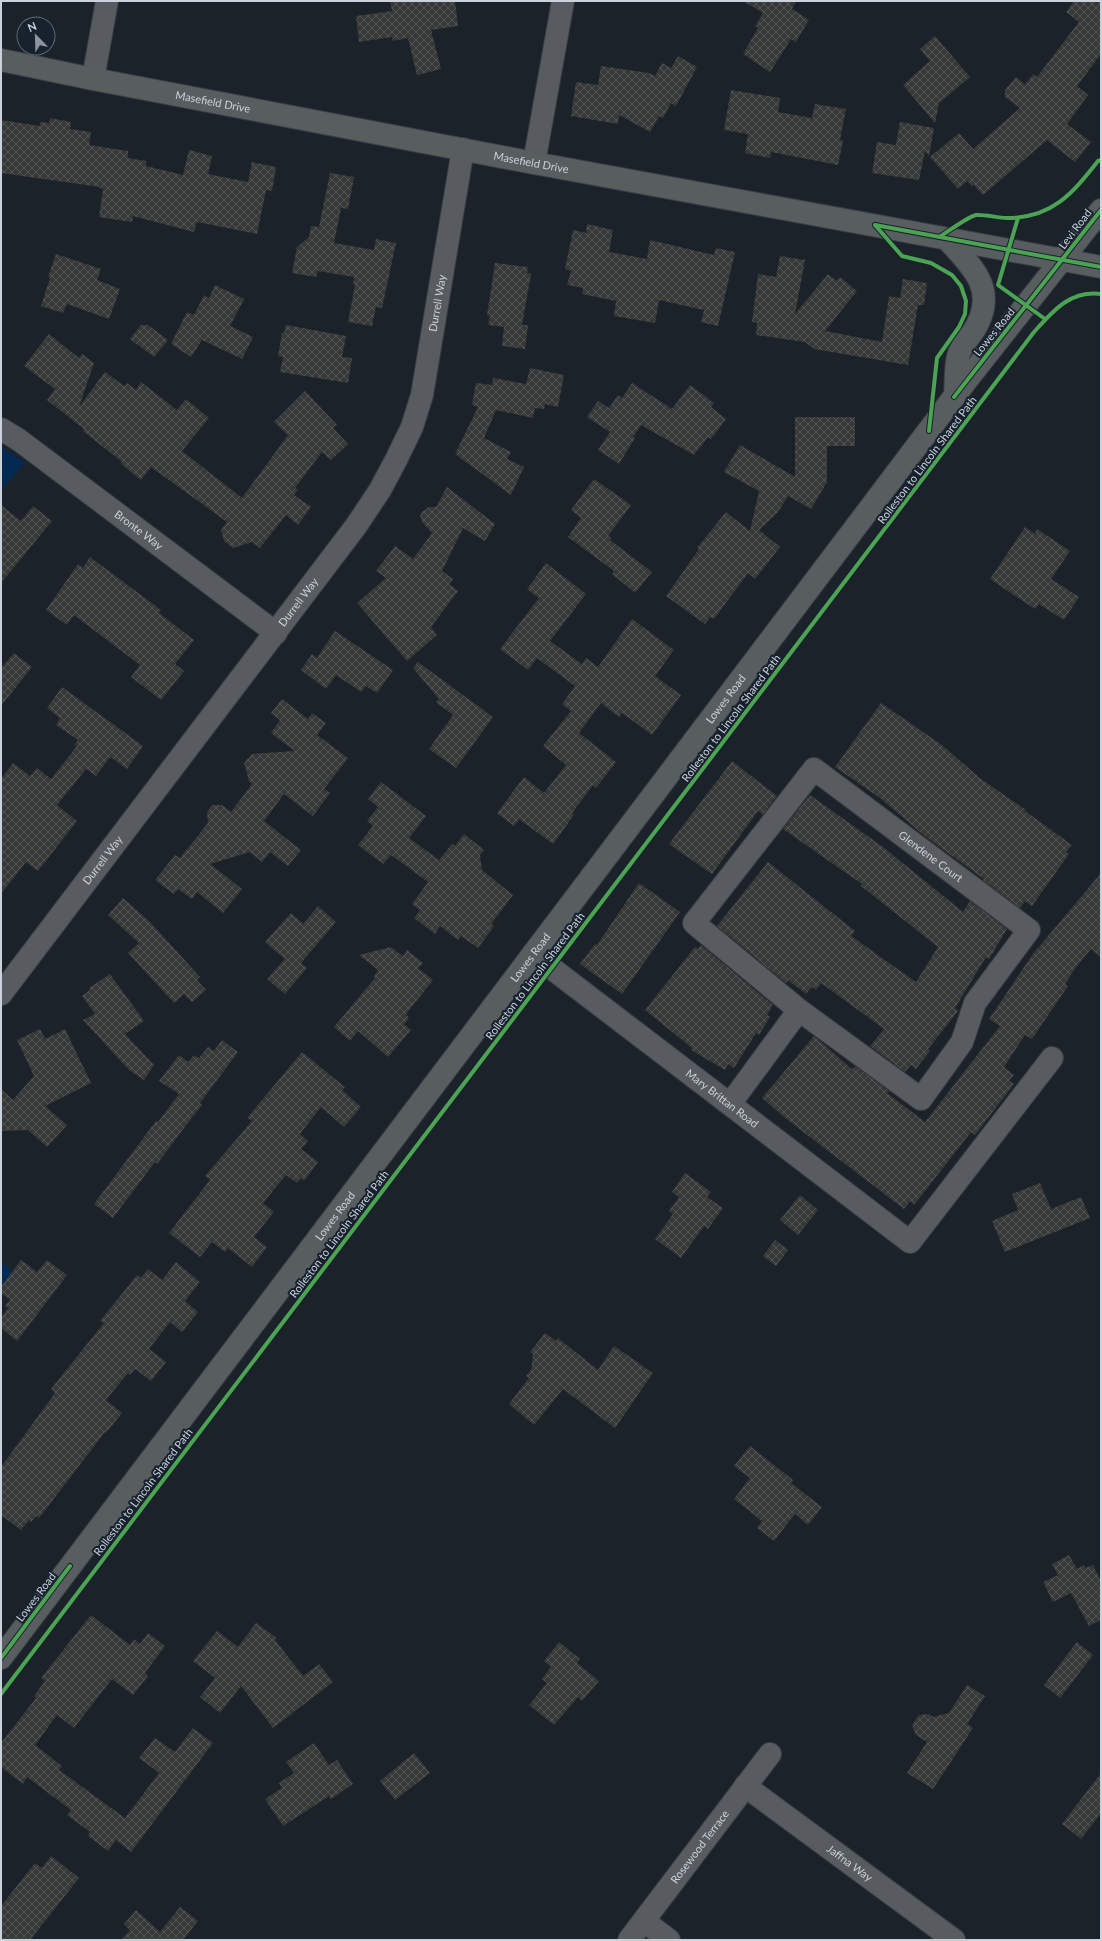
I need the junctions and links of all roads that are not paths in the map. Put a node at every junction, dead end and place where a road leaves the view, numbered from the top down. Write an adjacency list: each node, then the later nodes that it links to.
1 (107, 1): 4 (street)
2 (562, 1): 6 (street)
3 (1, 60): 4 (main road, Masefield Drive)
4 (93, 79): 5 (main road, Masefield Drive)
5 (463, 149): 6 (main road, Masefield Drive); 13 (street, Durrell Way)
6 (534, 163): 8 (main road, Masefield Drive)
7 (1101, 210): 9 (main road, Levi Road)
8 (947, 238): 9 (main road, Masefield Drive); 11 (main road)
9 (1063, 260): 10 (main road, Masefield Drive); 11 (main road, Lowes Road)
10 (1101, 266)
11 (954, 397): 14 (main road, Lowes Road)
12 (1, 429): 13 (street, Bronte Way)
13 (276, 633): 15 (street, Durrell Way)
14 (534, 954): 18 (street, Mary Brittan Road); 19 (main road, Lowes Road)
15 (1, 994)
16 (799, 1010): 16 (street, Glendene Court); 18 (street)
17 (1052, 1058): 18 (street, Mary Brittan Road)
18 (730, 1104)
19 (1, 1658)
20 (770, 1754): 21 (street, Rosewood Terrace)
21 (745, 1786): 22 (street, Rosewood Terrace); 25 (street, Jaffna Way)
22 (644, 1921): 23 (street, Rosewood Terrace); 24 (street)
23 (629, 1940)
24 (669, 1940)
25 (954, 1940)

